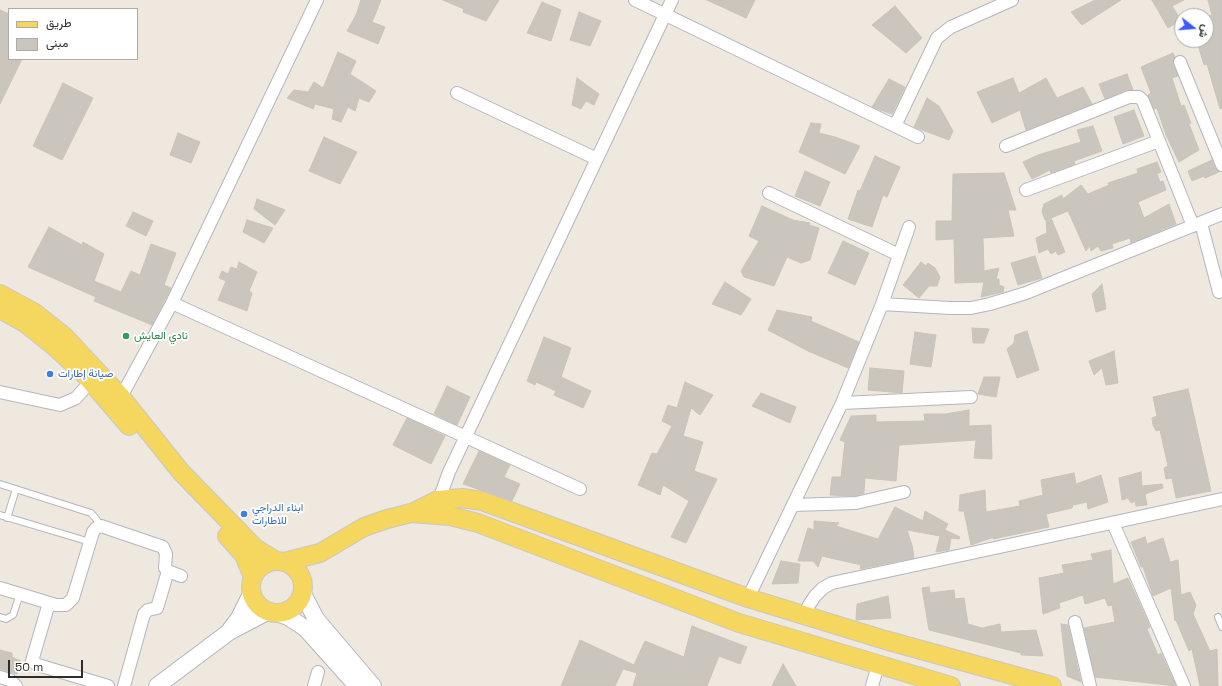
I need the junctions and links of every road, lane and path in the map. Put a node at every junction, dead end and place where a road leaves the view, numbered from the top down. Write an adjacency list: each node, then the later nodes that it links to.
1 (317, 0): 22 (street)
2 (634, 0): 5 (street)
3 (672, 0): 5 (street)
4 (1012, 0): 8 (street)
5 (665, 15): 8 (street); 12 (street)
6 (1180, 62): 13 (street)
7 (457, 94): 12 (street)
8 (895, 126): 9 (street)
9 (918, 137)
10 (1159, 141): 11 (street); 14 (street); 17 (street)
11 (1006, 146)
12 (597, 159): 30 (street)
13 (1222, 165)
14 (1026, 190)
15 (769, 193): 19 (street)
16 (1222, 214): 17 (street)
17 (1197, 225): 20 (street); 23 (street)
18 (909, 227): 19 (street)
19 (899, 255): 23 (street)
20 (1218, 292)
21 (0, 294): 27 (main road)
22 (172, 303): 27 (street); 30 (street)
23 (882, 304): 29 (street)
24 (0, 309): 25 (main road)
25 (90, 382): 26 (street); 47 (main road)
26 (0, 392)
27 (121, 397): 44 (main road)
28 (971, 398): 29 (street)
29 (842, 403): 36 (street)
30 (466, 437): 33 (street); 37 (street)
31 (0, 484): 32 (lane)
32 (16, 489): 39 (lane); 41 (lane)
33 (580, 489)
34 (904, 492): 36 (street)
35 (1222, 499): 40 (street)
36 (793, 505): 51 (street)
37 (436, 507): 43 (main road); 51 (main road); 60 (main road)
38 (0, 515): 39 (lane)
39 (7, 518): 42 (lane)
40 (1113, 523): 54 (street); 74 (street)
41 (98, 526): 42 (street); 45 (street)
42 (90, 542): 52 (street)
43 (320, 553): 44 (main road); 48 (main road)
44 (280, 561): 47 (main road); 48 (main road)
45 (168, 571): 46 (street); 65 (street)
46 (181, 576)
47 (252, 584): 53 (main road); 59 (street)
48 (302, 587): 53 (main road); 69 (street)
49 (0, 588): 50 (street)
50 (20, 594): 52 (street); 55 (lane)
51 (748, 598): 54 (main road)
52 (49, 603): 64 (street)
53 (273, 612): 59 (street); 68 (street)
54 (805, 616): 72 (main road)
55 (0, 617)
56 (1218, 617): 58 (lane)
57 (1075, 622): 73 (street)
58 (1222, 627)
59 (229, 632): 66 (street)
60 (878, 666): 70 (street); 71 (main road)
61 (318, 672): 67 (street)
62 (0, 677): 63 (street)
63 (16, 686)
64 (108, 686)
65 (124, 686)
66 (157, 686)
67 (314, 686)
68 (356, 686)
69 (373, 686)
70 (872, 686)
71 (951, 686)
72 (1052, 686)
73 (1090, 686)
74 (1184, 686)

